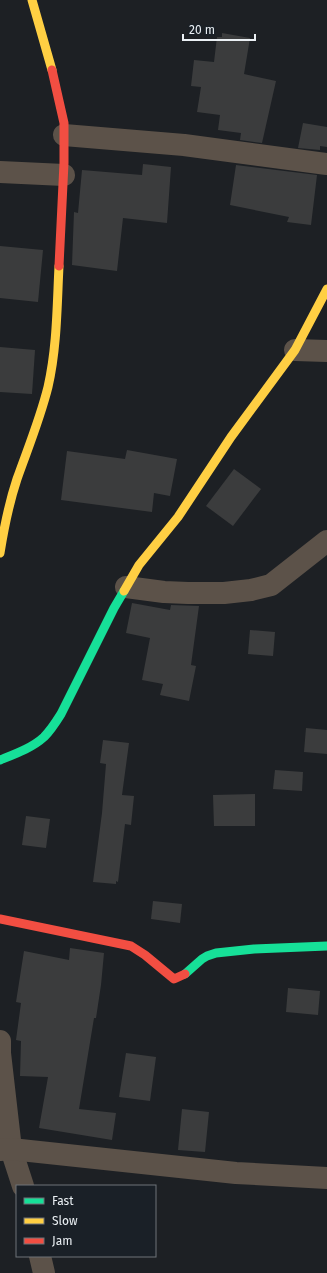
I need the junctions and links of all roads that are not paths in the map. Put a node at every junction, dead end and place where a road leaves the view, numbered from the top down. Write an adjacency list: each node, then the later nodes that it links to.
1 (32, 0): 2 (street)
2 (64, 135): 3 (street); 5 (street)
3 (327, 164)
4 (0, 172): 5 (street)
5 (64, 175): 10 (street)
6 (327, 289): 7 (street)
7 (295, 350): 8 (street); 11 (street)
8 (327, 351)
9 (327, 541): 11 (street)
10 (0, 553)
11 (126, 586): 12 (street)
12 (0, 760)
13 (0, 919): 14 (street)
14 (327, 946)
15 (0, 1041): 16 (street)
16 (2, 1082): 17 (street)
17 (6, 1150): 18 (street); 19 (street)
18 (327, 1178)
19 (23, 1185)
20 (40, 1257): 21 (street)
21 (44, 1273)

